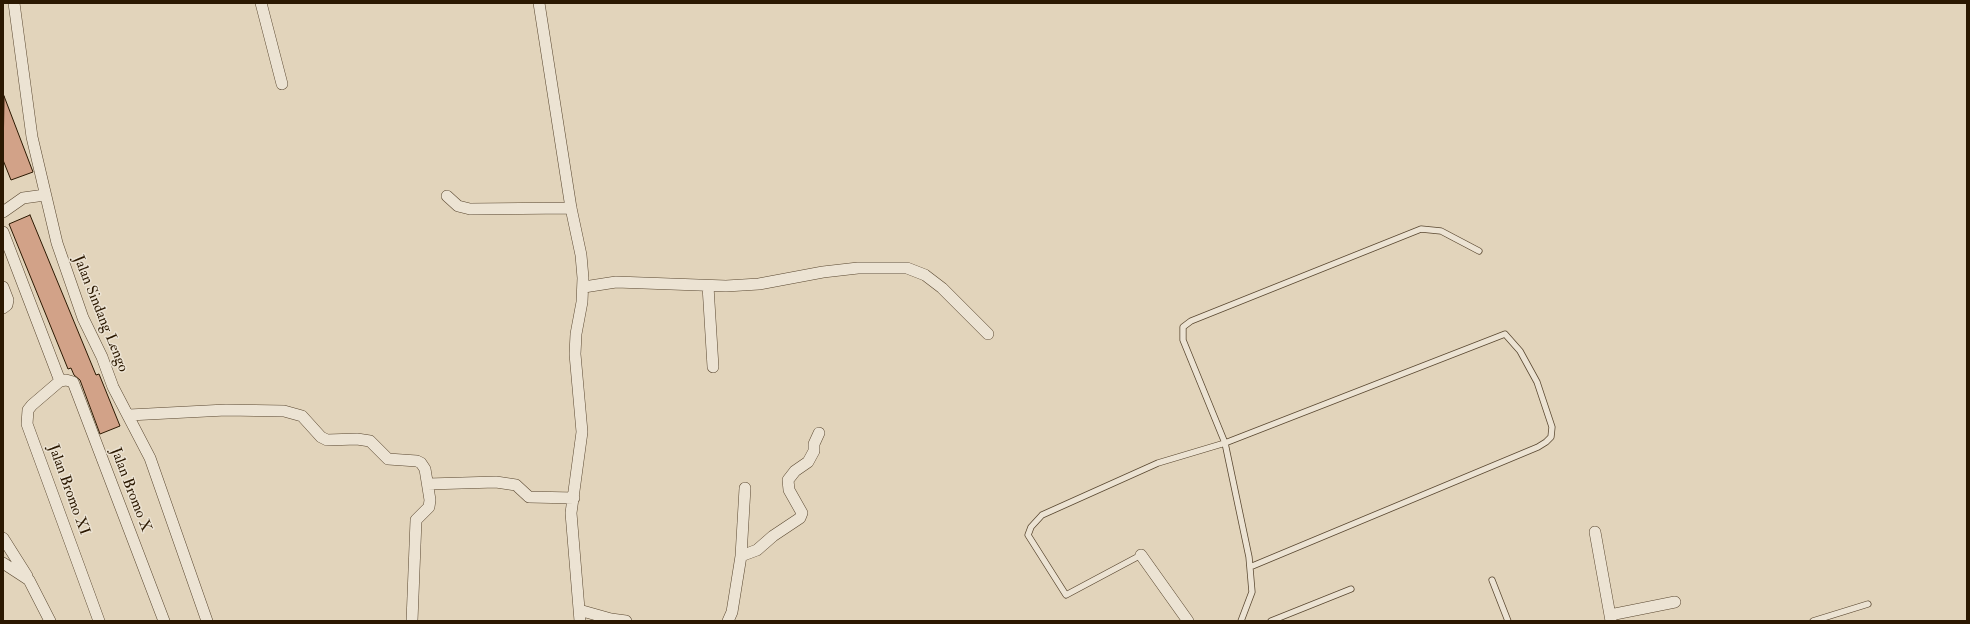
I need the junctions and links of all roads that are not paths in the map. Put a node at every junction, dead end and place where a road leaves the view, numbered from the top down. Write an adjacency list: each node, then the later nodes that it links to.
1 (14, 3): 5 (street, Jalan Sindang Lengo)
2 (261, 3): 4 (street)
3 (538, 3): 7 (street)
4 (282, 84)
5 (45, 195): 8 (street); 19 (street, Jalan Sindang Lengo)
6 (447, 196): 7 (street)
7 (571, 208): 14 (street)
8 (3, 211): 9 (street)
9 (3, 216)
10 (3, 232): 18 (street)
11 (1480, 251): 21 (lane)
12 (708, 286): 14 (street); 16 (street); 17 (street)
13 (3, 287): 15 (street)
14 (584, 287): 24 (street)
15 (3, 308)
16 (988, 334)
17 (713, 367)
18 (60, 382): 39 (street, Jalan Bromo XI); 40 (street, Jalan Bromo X)
19 (128, 415): 22 (street); 41 (street, Jalan Sindang Lengo)
20 (819, 433): 28 (street)
21 (1225, 443): 27 (lane); 30 (lane); 30 (lane)
22 (428, 484): 24 (street); 42 (street)
23 (745, 488): 28 (street)
24 (574, 498): 36 (street)
25 (1595, 532): 37 (street)
26 (3, 538): 31 (street)
27 (1141, 555): 45 (street)
28 (741, 556): 44 (street)
29 (3, 563): 31 (street)
30 (1250, 567): 46 (lane)
31 (29, 580): 38 (street)
32 (1492, 580): 48 (lane)
33 (1351, 590): 47 (lane)
34 (1675, 602): 37 (street)
35 (1868, 604): 49 (lane)
36 (579, 616): 43 (street)
37 (1611, 618)
38 (50, 621)
39 (99, 621)
40 (164, 621)
41 (207, 621)
42 (412, 621)
43 (626, 621)
44 (728, 621)
45 (1188, 621)
46 (1241, 621)
47 (1271, 621)
48 (1508, 621)
49 (1813, 621)

